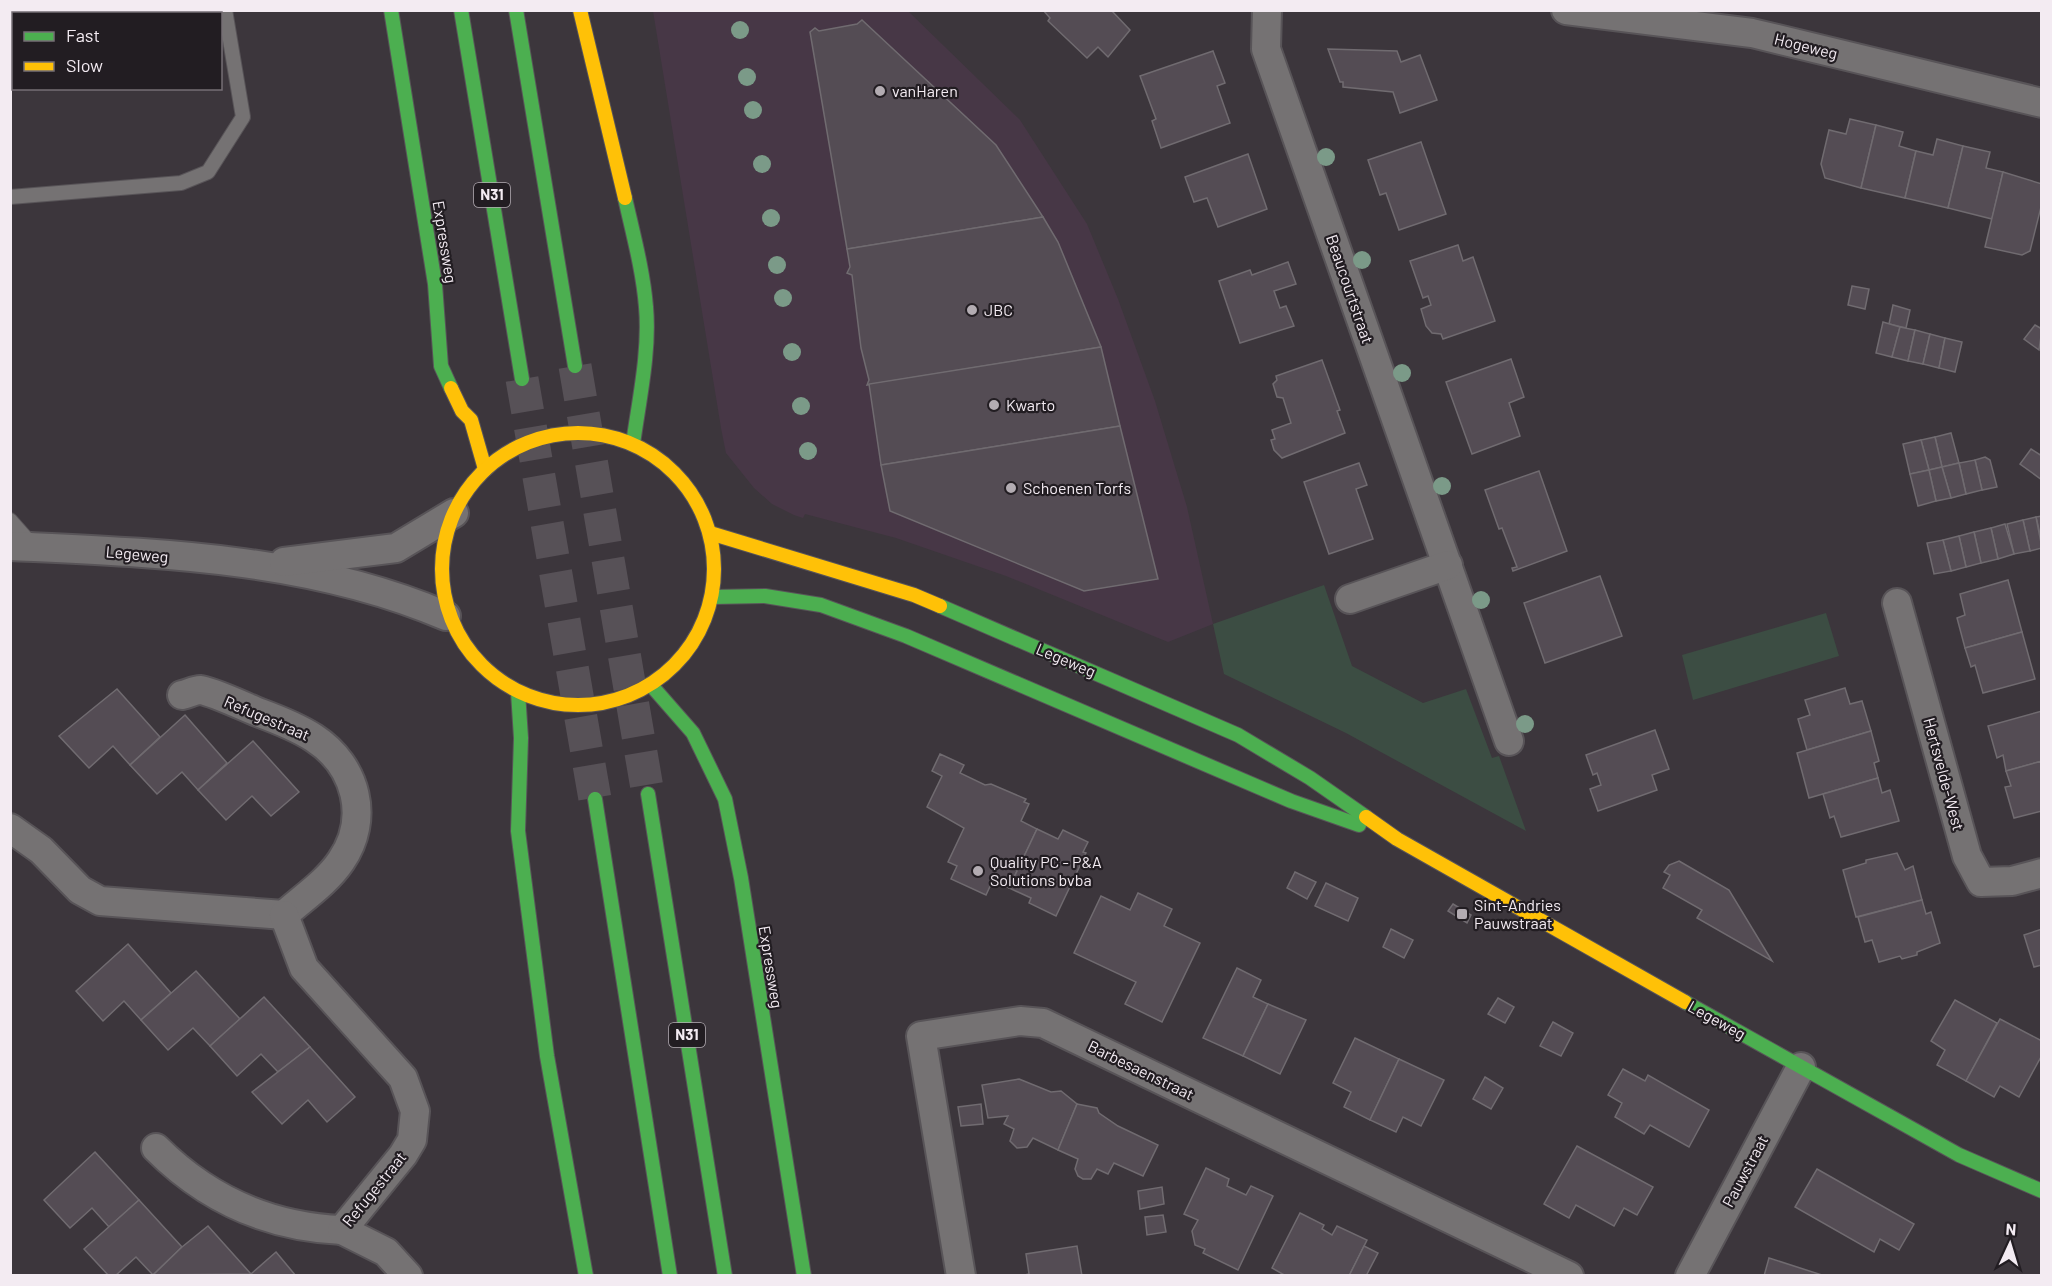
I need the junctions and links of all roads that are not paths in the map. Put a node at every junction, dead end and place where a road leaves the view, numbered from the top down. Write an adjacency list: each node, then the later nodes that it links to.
1 (225, 10): 9 (lane)
2 (391, 10): 13 (main road, Expressweg)
3 (461, 10): 11 (main road, N31)
4 (516, 10): 10 (main road)
5 (580, 10): 12 (main road)
6 (1267, 10): 19 (street, Beaucourtstraat)
7 (1566, 10): 8 (street, Hogeweg)
8 (2042, 103)
9 (10, 196)
10 (575, 366)
11 (522, 379)
12 (633, 444): 13 (main road); 16 (main road)
13 (485, 469): 14 (main road)
14 (454, 513): 18 (street, Legeweg); 23 (main road)
15 (10, 520): 17 (lane)
16 (710, 533): 20 (main road); 31 (main road, Legeweg)
17 (23, 547): 18 (street, Legeweg)
18 (264, 564): 23 (street, Legeweg)
19 (1448, 565): 21 (street); 27 (street, Beaucourtstraat)
20 (712, 597): 24 (main road); 31 (main road, Legeweg)
21 (1350, 599)
22 (1897, 603): 32 (street, Hertsvelde-West)
23 (446, 616): 25 (main road)
24 (651, 685): 25 (main road); 42 (main road, Expressweg)
25 (518, 692): 39 (main road)
26 (182, 695): 33 (street, Refugestraat)
27 (1509, 741)
28 (648, 794): 41 (main road, N31)
29 (595, 799): 40 (main road)
30 (10, 828): 33 (street)
31 (1397, 839): 34 (main road, Legeweg)
32 (2042, 873)
33 (284, 915): 37 (street, Refugestraat)
34 (1801, 1067): 36 (main road, Legeweg); 45 (street, Pauwstraat)
35 (156, 1149): 37 (street, Refugestraat)
36 (2042, 1191)
37 (342, 1230): 38 (street)
38 (408, 1275)
39 (586, 1275)
40 (670, 1275)
41 (725, 1275)
42 (804, 1275)
43 (961, 1275): 44 (street, Barbesaenstraat)
44 (1569, 1275)
45 (1690, 1275)

